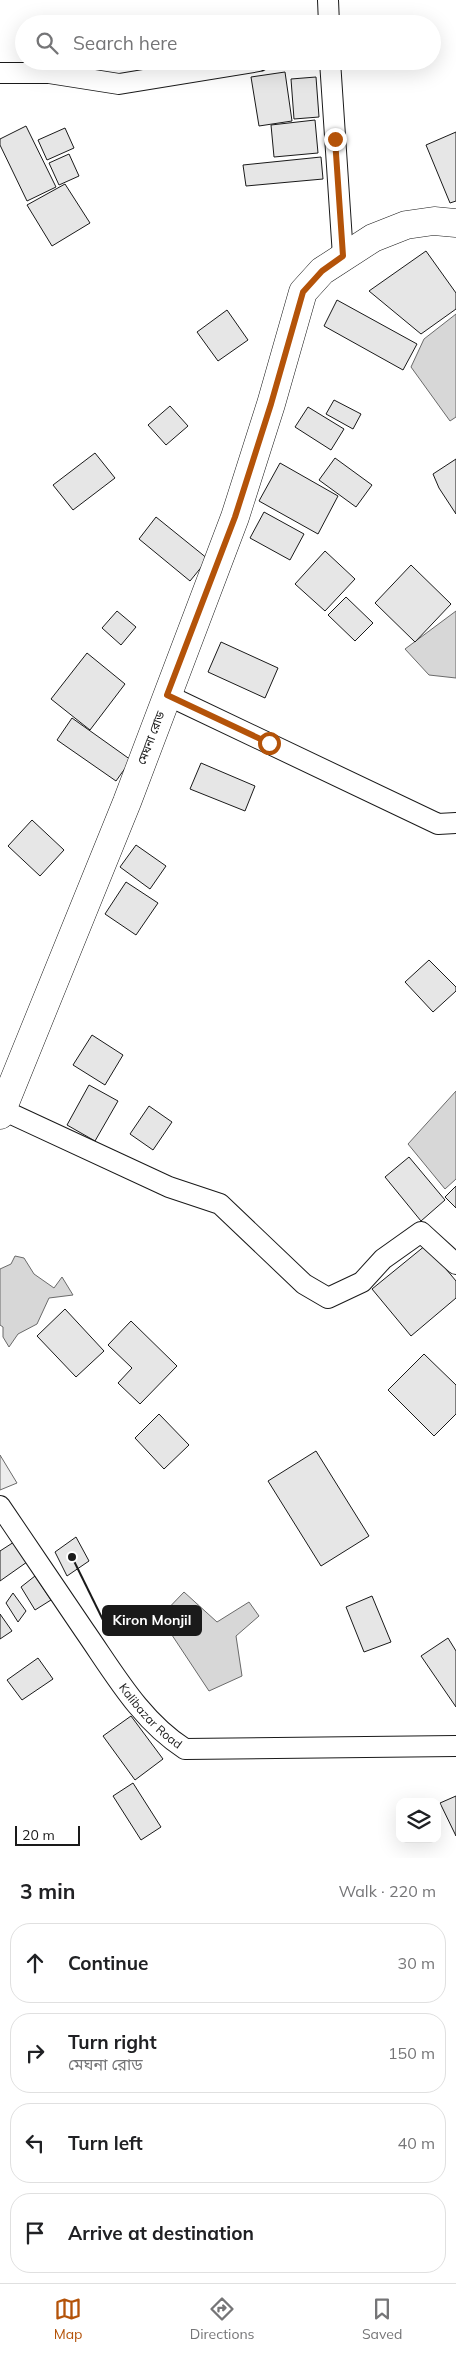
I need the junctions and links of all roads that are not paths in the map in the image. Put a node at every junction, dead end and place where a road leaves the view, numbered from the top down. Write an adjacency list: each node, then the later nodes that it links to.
1 (328, 0): 2 (street)
2 (329, 15)
3 (204, 70): 5 (street)
4 (331, 70): 7 (street)
5 (0, 73)
6 (456, 223): 7 (main road, মেঘনা রোড)
7 (343, 256): 8 (main road, মেঘনা রোড)
8 (167, 695): 9 (street); 10 (main road, মেঘনা রোড)
9 (456, 823)
10 (1, 1112): 11 (street)
11 (456, 1264)
12 (0, 1506): 13 (street, Kalibazar Road)
13 (456, 1746)

